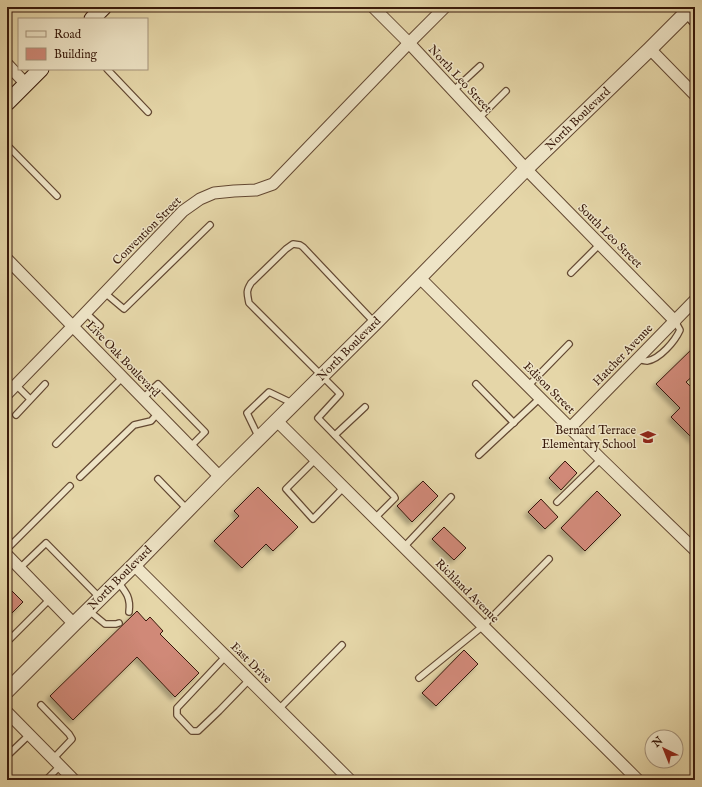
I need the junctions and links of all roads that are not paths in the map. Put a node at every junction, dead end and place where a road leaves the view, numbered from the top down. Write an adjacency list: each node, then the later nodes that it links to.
1 (104, 7): 5 (main road)
2 (373, 7): 7 (street, North Leo Street)
3 (445, 7): 7 (street, Convention Street)
4 (688, 10): 6 (lane); 8 (street, North Boulevard)
5 (93, 18)
6 (695, 25)
7 (409, 43): 14 (street, North Leo Street); 28 (street, Convention Street)
8 (650, 49): 16 (street); 21 (street, North Boulevard)
9 (7, 64): 13 (street)
10 (480, 66): 14 (lane)
11 (40, 70): 13 (main road)
12 (108, 70): 18 (lane)
13 (26, 84): 17 (main road)
14 (453, 91): 19 (street, North Leo Street)
15 (506, 91): 19 (lane)
16 (695, 94)
17 (7, 103)
18 (148, 112)
19 (479, 118): 21 (street, North Leo Street)
20 (7, 145): 22 (lane)
21 (526, 169): 24 (street, South Leo Street); 27 (street, North Boulevard)
22 (57, 196)
23 (210, 225): 28 (lane)
24 (600, 244): 26 (lane); 31 (street, South Leo Street)
25 (7, 259): 33 (street, Live Oak Boulevard)
26 (571, 273)
27 (420, 278): 32 (street, North Boulevard); 41 (street, Edison Street)
28 (105, 293): 30 (street, Convention Street)
29 (695, 300): 31 (street, Hatcher Avenue)
30 (86, 313): 33 (street, Convention Street); 34 (lane)
31 (675, 321): 52 (street, Hatcher Avenue)
32 (375, 323): 36 (street, North Boulevard); 36 (lane)
33 (73, 326): 37 (street, Live Oak Boulevard); 40 (street, Convention Street)
34 (100, 326)
35 (569, 344): 41 (lane)
36 (322, 376): 46 (street, North Boulevard); 53 (lane)
37 (123, 377): 43 (street, Live Oak Boulevard); 55 (lane)
38 (45, 384): 45 (lane)
39 (476, 384): 51 (lane)
40 (16, 385): 42 (street, Convention Street); 45 (lane)
41 (528, 386): 44 (street, Edison Street)
42 (7, 394)
43 (143, 398): 48 (street, Live Oak Boulevard); 56 (lane)
44 (540, 398): 51 (lane); 52 (street, Edison Street)
45 (30, 399): 49 (lane)
46 (294, 404): 50 (street, North Boulevard); 54 (lane)
47 (365, 407): 53 (lane)
48 (158, 413): 56 (street, Live Oak Boulevard); 60 (lane)
49 (16, 415)
50 (277, 420): 54 (street, North Boulevard); 58 (street, Richland Avenue)
51 (514, 423): 57 (lane)
52 (570, 428): 59 (street, Edison Street)
53 (335, 435): 68 (lane)
54 (260, 438): 61 (street, North Boulevard)
55 (56, 444)
56 (190, 446): 61 (street, Live Oak Boulevard)
57 (479, 455)
58 (316, 459): 64 (street, Richland Avenue); 64 (lane)
59 (601, 459): 66 (lane); 71 (street, Edison Street)
60 (80, 477)
61 (220, 477): 67 (street, North Boulevard)
62 (158, 479): 67 (lane)
63 (70, 486): 70 (lane)
64 (344, 488): 68 (street, Richland Avenue)
65 (451, 497): 69 (lane)
66 (557, 502)
67 (188, 510): 74 (street, North Boulevard)
68 (375, 518): 69 (street, Richland Avenue)
69 (404, 548): 83 (street, Richland Avenue)
70 (7, 549)
71 (695, 550)
72 (7, 555): 75 (street)
73 (549, 559): 83 (lane)
74 (134, 565): 76 (street, North Boulevard); 86 (street, East Drive)
75 (20, 568): 77 (lane); 78 (street)
76 (118, 582): 77 (street, North Boulevard); 80 (lane)
77 (100, 598): 79 (street, North Boulevard)
78 (50, 599): 82 (street); 84 (lane)
79 (88, 610): 81 (lane); 82 (street, North Boulevard)
80 (129, 612)
81 (119, 623)
82 (74, 624): 89 (street, North Boulevard)
83 (483, 626): 87 (lane); 99 (street, Richland Avenue)
84 (7, 642)
85 (342, 645): 91 (lane)
86 (226, 656): 88 (street, East Drive); 88 (lane)
87 (419, 678)
88 (250, 680): 91 (street, East Drive)
89 (7, 692)
90 (41, 705): 95 (lane)
91 (279, 710): 98 (street, East Drive)
92 (7, 712): 93 (street)
93 (29, 735): 94 (lane); 95 (street)
94 (7, 756)
95 (57, 762): 96 (lane); 97 (street)
96 (46, 780)
97 (74, 780)
98 (350, 780)
99 (638, 780)

